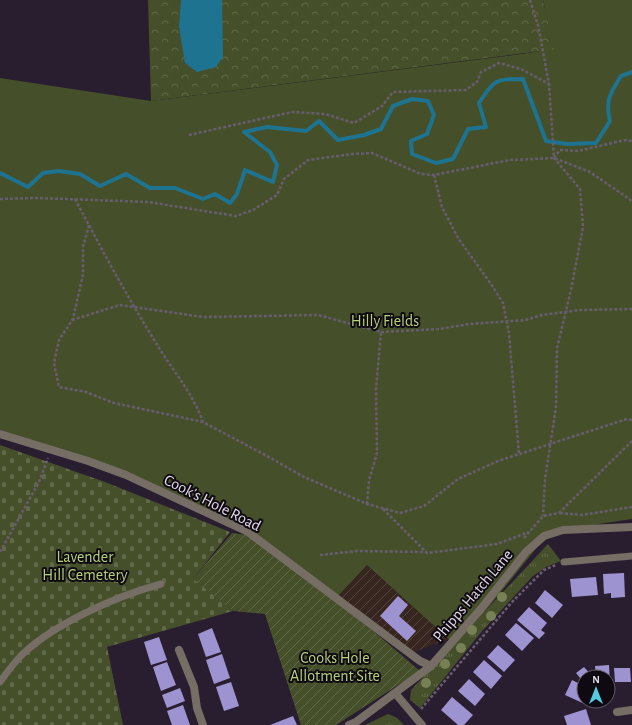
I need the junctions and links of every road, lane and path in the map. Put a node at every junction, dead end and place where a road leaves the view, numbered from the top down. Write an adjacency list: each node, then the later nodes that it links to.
1 (530, 0): 2 (path)
2 (549, 84): 3 (path); 5 (path)
3 (189, 135)
4 (632, 141): 5 (path)
5 (554, 158): 6 (path); 9 (path); 13 (path)
6 (434, 175): 8 (path); 15 (path)
7 (0, 199): 8 (path)
8 (75, 199): 10 (path)
9 (632, 201)
10 (89, 225): 11 (path); 14 (path)
11 (134, 307): 14 (path); 16 (path); 18 (path)
12 (632, 309): 13 (path)
13 (566, 312): 15 (path); 20 (path)
14 (72, 320): 18 (path)
15 (506, 321): 16 (path); 21 (path)
16 (381, 332): 23 (path)
17 (632, 420): 20 (path)
18 (203, 422): 23 (path)
19 (0, 434): 37 (street, Cook's Hole Road)
20 (551, 443): 21 (path); 27 (path)
21 (519, 454): 25 (path)
22 (47, 464): 30 (path)
23 (367, 504): 25 (path)
24 (632, 507): 26 (path)
25 (382, 508): 31 (path)
26 (559, 513)
27 (543, 516)
28 (632, 527): 29 (street, Phipps Hatch Lane)
29 (551, 534): 31 (path); 37 (street, Phipps Hatch Lane)
30 (0, 552)
31 (426, 552): 32 (path)
32 (320, 555)
33 (632, 556): 34 (lane)
34 (564, 562): 40 (path)
35 (161, 584): 38 (lane)
36 (179, 650): 43 (street)
37 (431, 666): 39 (street, Phipps Hatch Lane)
38 (0, 682)
39 (395, 693): 44 (street, Phipps Hatch Lane); 45 (street)
40 (421, 709)
41 (632, 710): 42 (street)
42 (617, 712)
43 (203, 725)
44 (349, 725)
45 (422, 725)

